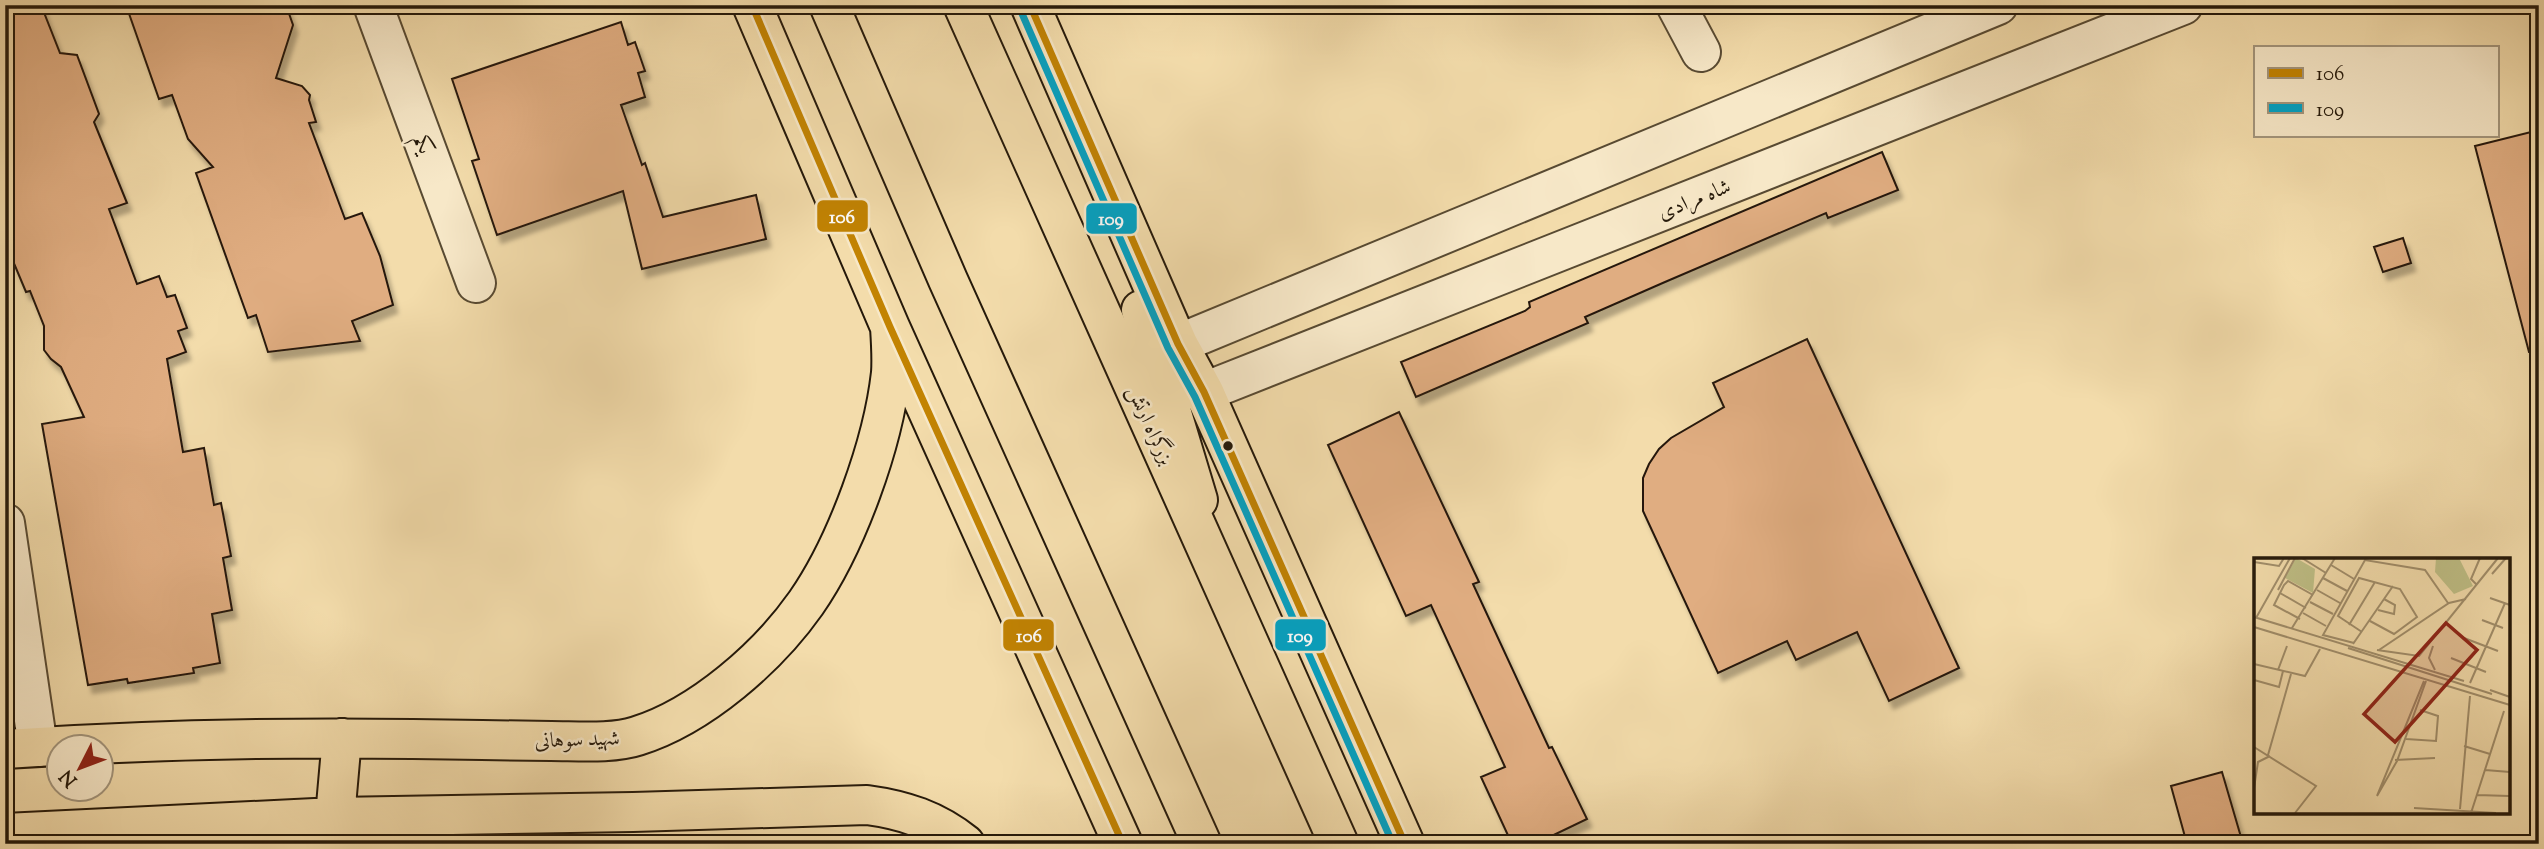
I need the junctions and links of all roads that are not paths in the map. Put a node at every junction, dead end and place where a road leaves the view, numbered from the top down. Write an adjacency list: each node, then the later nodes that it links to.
1 (373, 5): 11 (street, یکم)
2 (752, 5): 12 (main road)
3 (829, 5): 23 (main road)
4 (963, 5): 16 (main road, بزرگراه ارتش)
5 (1030, 5): 10 (main road)
6 (1676, 5): 9 (street)
7 (1998, 5): 13 (street)
8 (2183, 5): 14 (street, شاه مرادی)
9 (1701, 52)
10 (1091, 144): 13 (main road); 16 (main road)
11 (475, 283)
12 (890, 327): 17 (main road, شهید سوهانی); 22 (main road)
13 (1178, 344): 14 (main road)
14 (1204, 392): 25 (main road)
15 (5, 523): 18 (street)
16 (1227, 592): 24 (main road, بزرگراه ارتش)
17 (342, 738): 18 (main road, شهید سوهانی); 19 (main road)
18 (22, 748)
19 (335, 817): 20 (main road); 21 (main road)
20 (5, 834)
21 (965, 844)
22 (1123, 844)
23 (1202, 844)
24 (1339, 844)
25 (1405, 844)

